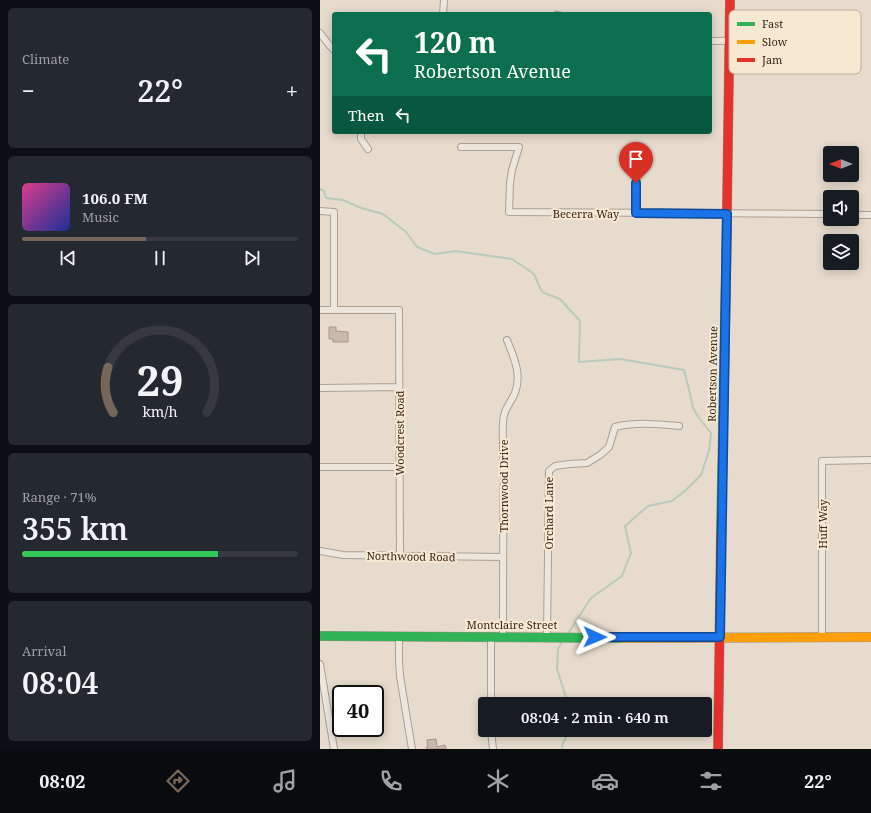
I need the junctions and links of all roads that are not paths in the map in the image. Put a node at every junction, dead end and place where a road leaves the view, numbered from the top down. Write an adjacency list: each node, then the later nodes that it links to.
1 (444, 0): 4 (street)
2 (730, 0): 3 (street, Robertson Avenue)
3 (730, 10)
4 (443, 12)
5 (320, 33): 8 (street)
6 (729, 40): 7 (street); 15 (street, Robertson Avenue)
7 (712, 41)
8 (332, 48)
9 (361, 134): 11 (street)
10 (461, 147): 14 (street, Becerra Way)
11 (368, 149)
12 (637, 154): 14 (street)
13 (320, 212): 20 (street)
14 (636, 213): 15 (street, Becerra Way)
15 (727, 214): 16 (street, Becerra Way); 36 (street, Robertson Avenue)
16 (823, 214)
17 (859, 214): 18 (street)
18 (871, 215)
19 (320, 310): 20 (street)
20 (334, 310): 22 (street, Woodcrest Road)
21 (507, 340): 30 (street, Thornwood Drive)
22 (399, 387): 23 (street); 27 (street, Woodcrest Road)
23 (320, 388)
24 (679, 426): 35 (street, Orchard Lane)
25 (871, 460): 37 (street, Huff Way)
26 (320, 467): 27 (street)
27 (400, 467): 29 (street, Woodcrest Road)
28 (320, 551): 29 (street, Northwood Road)
29 (400, 556): 30 (street, Northwood Road)
30 (503, 557): 34 (street, Thornwood Drive)
31 (320, 636): 32 (street, Montclaire Street)
32 (399, 636): 33 (street, Montclaire Street); 43 (street)
33 (491, 636): 34 (street, Montclaire Street); 40 (street)
34 (502, 637): 35 (street, Montclaire Street)
35 (547, 637): 36 (street, Montclaire Street)
36 (720, 637): 37 (street, Montclaire Street); 45 (street, Robertson Avenue)
37 (822, 637): 38 (street, Montclaire Street)
38 (871, 637)
39 (320, 664): 42 (street)
40 (491, 697)
41 (492, 737): 44 (street)
42 (334, 749)
43 (412, 749)
44 (493, 749)
45 (718, 749)

